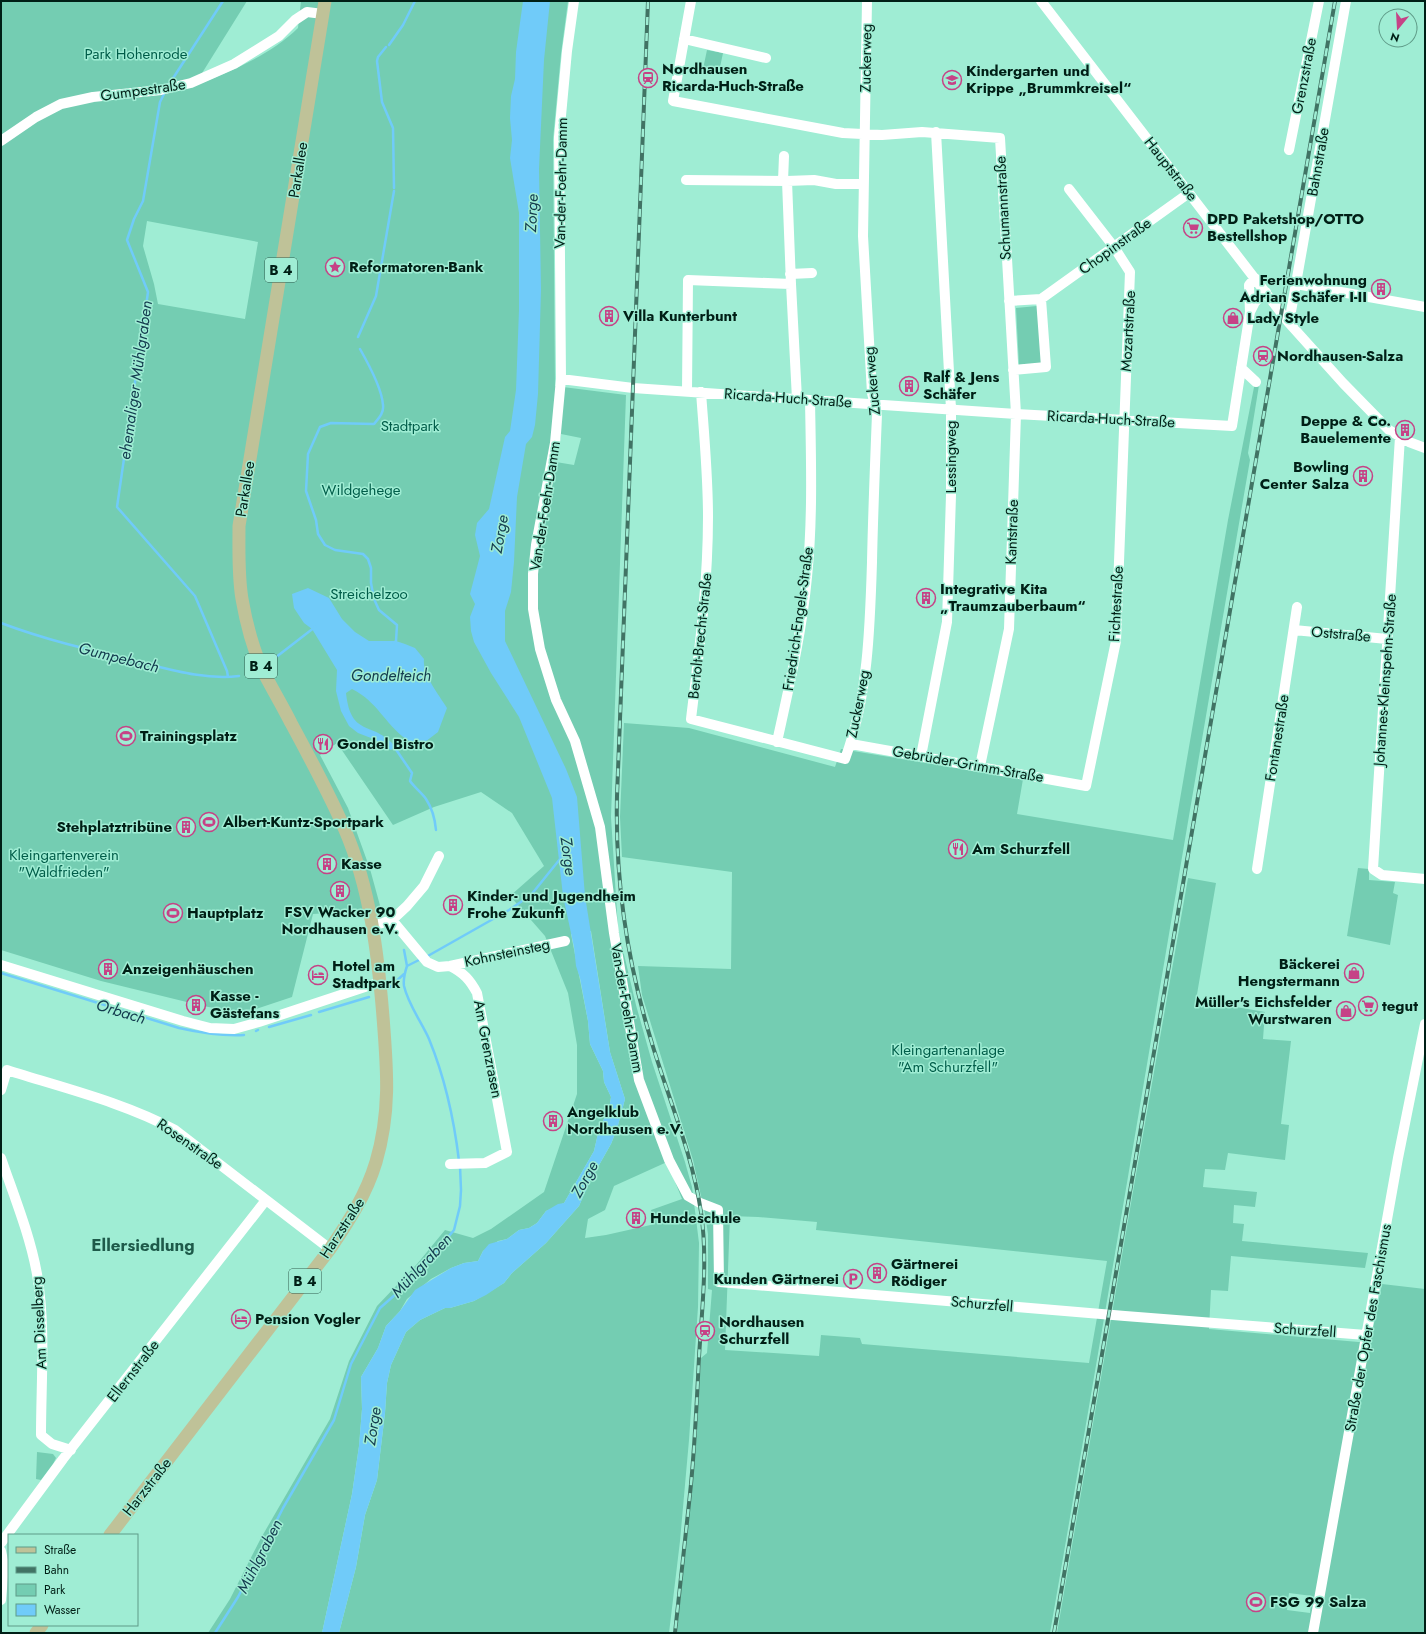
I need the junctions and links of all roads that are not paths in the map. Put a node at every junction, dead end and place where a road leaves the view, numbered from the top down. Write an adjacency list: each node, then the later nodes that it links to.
1 (325, 1): 8 (main road, Parkallee / B 4)
2 (574, 1): 34 (street, Van-der-Foehr-Damm)
3 (691, 1): 9 (street)
4 (867, 1): 12 (street, Zuckerweg)
5 (1041, 1): 20 (street, Hauptstraße)
6 (1319, 1): 14 (street, Grenzstraße)
7 (1346, 1): 25 (street, Bahnstraße)
8 (323, 14): 13 (street, Gumpestraße); 59 (main road, Parkallee / B 4)
9 (684, 39): 10 (street); 12 (street, Schumannstraße)
10 (766, 58)
11 (936, 132): 12 (street, Schumannstraße); 28 (street, Schumannstraße); 41 (street, Lessingweg)
12 (864, 135): 18 (street, Zuckerweg)
13 (1, 141)
14 (1289, 150)
15 (784, 156): 17 (street)
16 (686, 180): 17 (street)
17 (785, 181): 18 (street); 24 (street)
18 (863, 184): 40 (street, Zuckerweg)
19 (1069, 189): 21 (street, Mozartstraße)
20 (1189, 193): 21 (street, Chopinstraße); 23 (street, Hauptstraße)
21 (1114, 247): 27 (street, Chopinstraße); 43 (street, Mozartstraße)
22 (812, 273): 24 (street)
23 (1255, 278): 26 (street, Hauptstraße); 30 (street)
24 (791, 279): 36 (street); 38 (street)
25 (1296, 284): 29 (street); 31 (street, Bahnstraße)
26 (1266, 292): 30 (street); 31 (street, Hauptstraße)
27 (1041, 300): 28 (street); 33 (street)
28 (1008, 301): 33 (street, Schumannstraße)
29 (1425, 307)
30 (1250, 312): 32 (street)
31 (1289, 323): 44 (street, Hauptstraße)
32 (1241, 368): 35 (street); 43 (street, Ricarda-Huch-Straße)
33 (1013, 370): 42 (street, Schumannstraße)
34 (561, 379): 36 (street, Ricarda-Huch-Straße); 67 (street, Van-der-Foehr-Damm)
35 (1256, 382)
36 (687, 391): 37 (street, Ricarda-Huch-Straße)
37 (701, 392): 38 (street, Ricarda-Huch-Straße); 49 (street, Bertolt-Brecht-Straße)
38 (797, 399): 39 (street, Ricarda-Huch-Straße)
39 (810, 400): 40 (street, Ricarda-Huch-Straße); 49 (street, Friedrich-Engels-Straße)
40 (874, 404): 41 (street, Ricarda-Huch-Straße); 50 (street, Zuckerweg)
41 (951, 410): 42 (street, Ricarda-Huch-Straße); 51 (street, Lessingweg)
42 (1016, 414): 43 (street, Ricarda-Huch-Straße); 53 (street, Kantstraße)
43 (1124, 419): 54 (street, Fichtestraße)
44 (1400, 438): 45 (street, Hauptstraße); 48 (street, Johannes-Kleinspehn-Straße)
45 (1425, 448)
46 (1297, 606): 47 (street, Fontanestraße)
47 (1294, 630): 48 (street, Oststraße); 56 (street, Fontanestraße)
48 (1388, 638): 57 (street, Johannes-Kleinspehn-Straße)
49 (777, 742): 52 (street, Bertolt-Brecht-Straße)
50 (851, 744): 51 (street, Gebrüder-Grimm-Straße); 52 (street, Zuckerweg)
51 (921, 756): 53 (street, Gebrüder-Grimm-Straße)
52 (845, 759)
53 (980, 766): 54 (street, Gebrüder-Grimm-Straße)
54 (1086, 786)
55 (439, 856): 58 (street)
56 (1257, 869)
57 (1425, 879)
58 (395, 924): 59 (street); 62 (street, Am Grenzrasen)
59 (372, 926): 63 (main road, Harzstraße / B 4)
60 (565, 941): 62 (street, Kohnsteinsteg)
61 (1, 966): 63 (street)
62 (450, 966): 68 (street, Am Grenzrasen)
63 (380, 982): 70 (main road, Harzstraße / B 4)
64 (1425, 1024): 71 (street, Straße der Opfer des Faschismus)
65 (1, 1090): 69 (street, Rosenstraße)
66 (1, 1158): 72 (street, Am Disselberg)
67 (669, 1160): 71 (street, Schurzfell)
68 (457, 1164)
69 (266, 1200): 70 (street, Rosenstraße); 72 (street, Ellernstraße)
70 (330, 1249): 73 (main road, Harzstraße / B 4)
71 (1366, 1335): 77 (street, Straße der Opfer des Faschismus)
72 (71, 1450): 74 (street, Ellernstraße)
73 (111, 1534)
74 (1, 1542)
75 (1, 1551): 76 (street)
76 (1, 1600)
77 (1313, 1633)

